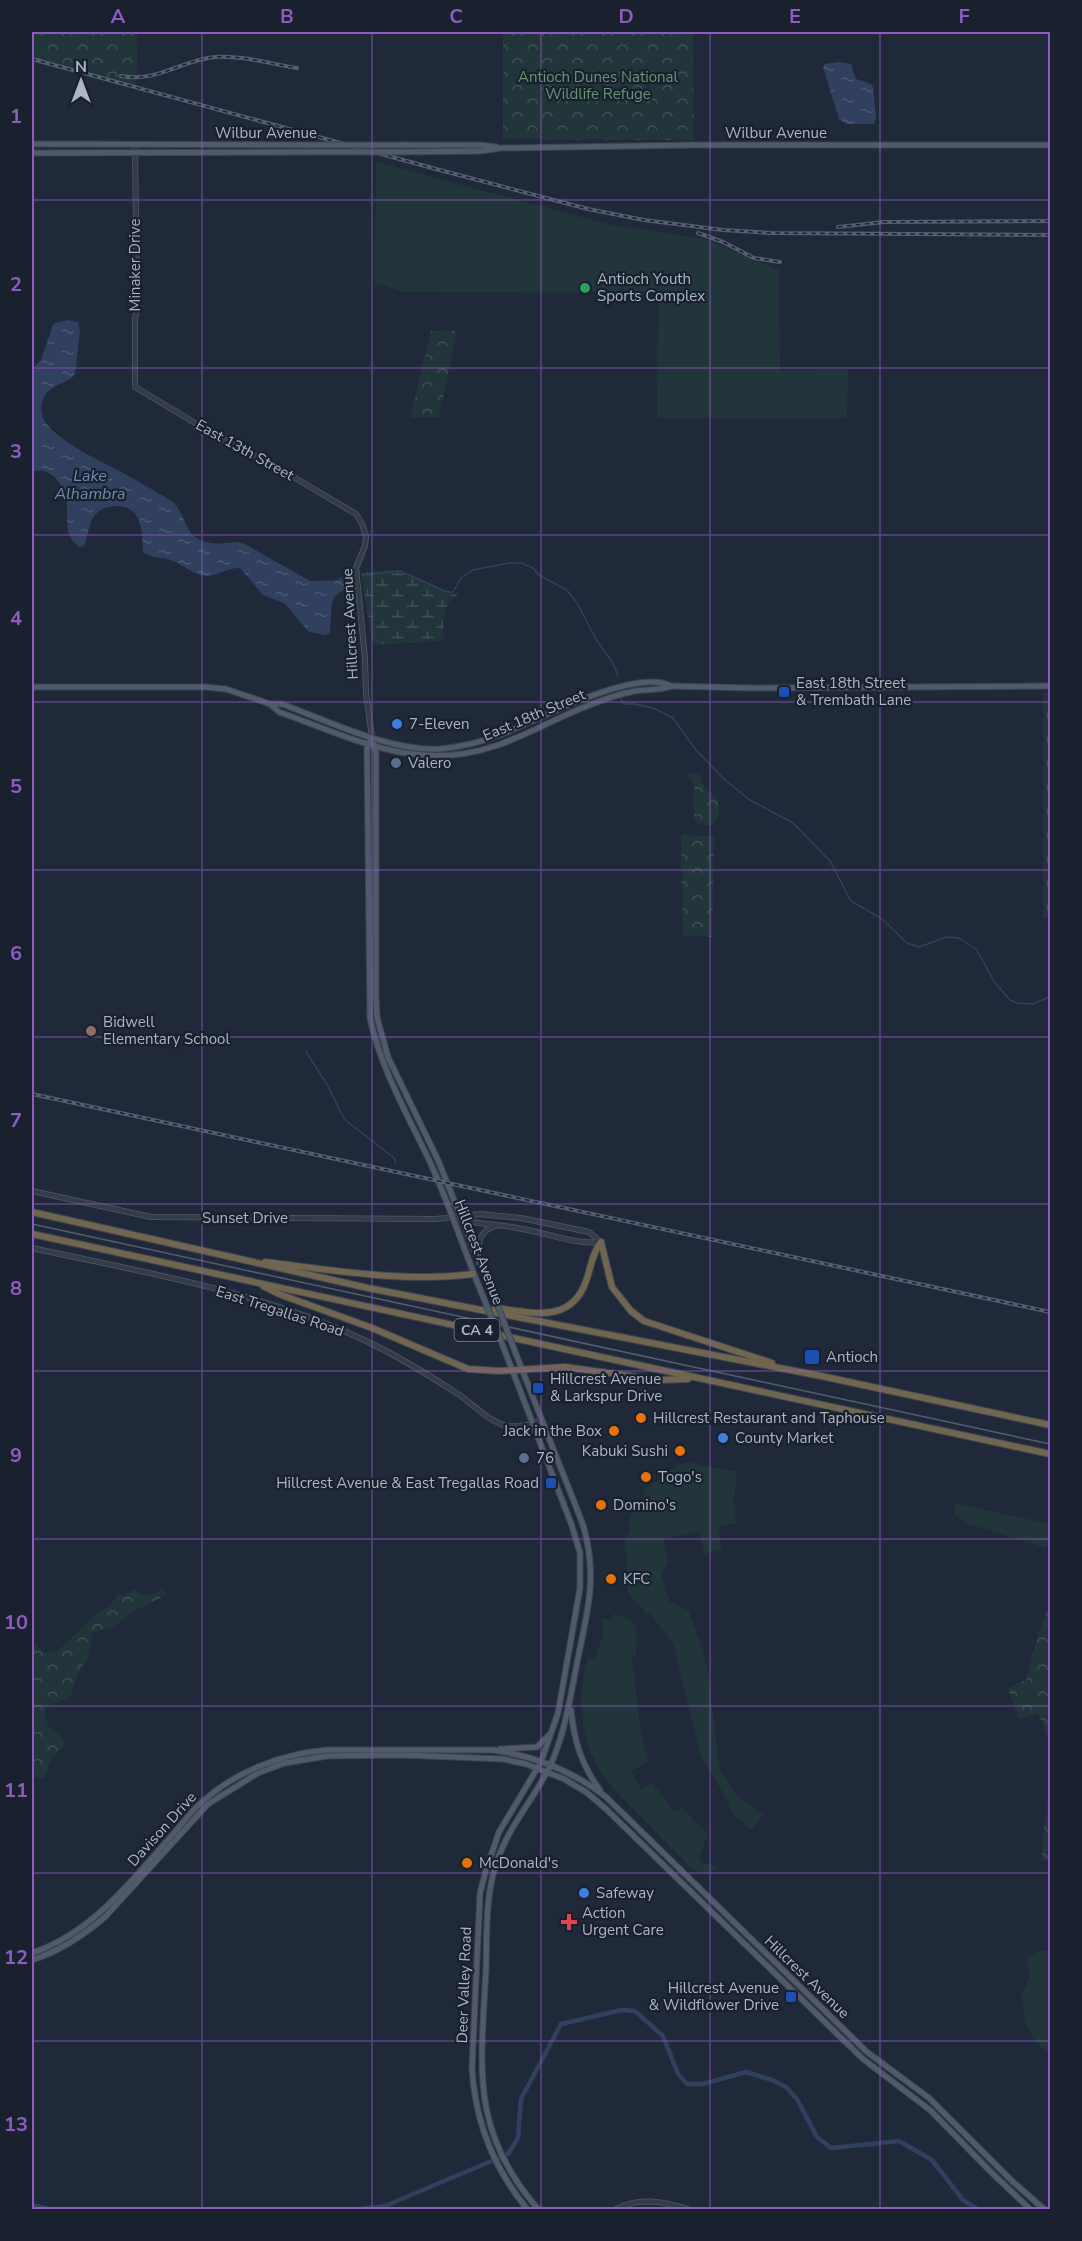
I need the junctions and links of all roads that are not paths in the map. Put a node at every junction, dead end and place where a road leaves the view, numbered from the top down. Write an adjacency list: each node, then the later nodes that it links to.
1 (32, 144): 2 (main road, Wilbur Avenue)
2 (135, 144): 4 (main road, Wilbur Avenue); 7 (street, Minaker Drive)
3 (1050, 145): 5 (main road, Wilbur Avenue)
4 (222, 148): 5 (main road, Wilbur Avenue, bridge); 5 (main road, Wilbur Avenue, bridge); 7 (main road, Wilbur Avenue)
5 (501, 148)
6 (32, 153): 7 (main road, Wilbur Avenue)
7 (134, 153): 8 (street, Minaker Drive)
8 (135, 387): 9 (street, East 13th Street)
9 (356, 514): 14 (street, Hillcrest Avenue)
10 (671, 686): 11 (main road, East 18th Street); 14 (main road, East 18th Street); 15 (main road, East 18th Street)
11 (1050, 686)
12 (32, 687): 13 (main road, East 18th Street)
13 (270, 704): 14 (main road, East 18th Street); 15 (main road, East 18th Street)
14 (372, 737): 15 (main road, Hillcrest Avenue)
15 (372, 745): 18 (main road, Hillcrest Avenue); 19 (main road, Hillcrest Avenue)
16 (32, 1191): 18 (street, Sunset Drive)
17 (32, 1212): 24 (highway, CA 4)
18 (452, 1217): 19 (street, Sunset Drive); 26 (main road, Hillcrest Avenue)
19 (461, 1218): 20 (street); 22 (street); 25 (main road, Hillcrest Avenue)
20 (498, 1225): 22 (street); 25 (street)
21 (32, 1234): 27 (highway, CA 4)
22 (601, 1242): 28 (highway); 31 (highway)
23 (32, 1248): 34 (street, East Tregallas Road)
24 (224, 1257): 26 (highway); 28 (highway, CA 4)
25 (478, 1258): 30 (main road, Hillcrest Avenue, bridge)
26 (473, 1274): 29 (main road, Hillcrest Avenue, bridge)
27 (255, 1281): 29 (highway); 32 (highway, CA 4)
28 (439, 1302): 31 (highway, CA 4)
29 (511, 1370): 30 (highway); 34 (main road, Hillcrest Avenue)
30 (523, 1370): 32 (highway); 33 (main road, Hillcrest Avenue)
31 (795, 1371): 35 (highway, CA 4)
32 (699, 1378): 36 (highway, CA 4)
33 (542, 1420): 34 (street, East Tregallas Road); 37 (main road, Hillcrest Avenue)
34 (532, 1424): 38 (main road, Hillcrest Avenue)
35 (1050, 1425)
36 (1050, 1454)
37 (570, 1706): 41 (main road, Hillcrest Avenue); 44 (main road)
38 (554, 1728): 39 (main road); 40 (main road, Hillcrest Avenue)
39 (493, 1750): 40 (main road, Davison Drive); 45 (main road, Davison Drive)
40 (541, 1762): 41 (main road, Hillcrest Avenue); 42 (main road, Deer Valley Road)
41 (550, 1765): 43 (main road, Deer Valley Road); 44 (main road, Hillcrest Avenue)
42 (538, 1768): 43 (main road, Hillcrest Avenue); 46 (main road, Davison Drive); 49 (main road, Deer Valley Road)
43 (547, 1772): 47 (main road, Hillcrest Avenue); 50 (main road, Deer Valley Road)
44 (606, 1797): 48 (main road, Hillcrest Avenue)
45 (32, 1953)
46 (32, 1960)
47 (808, 2006): 48 (main road); 53 (main road, Hillcrest Avenue)
48 (835, 2021): 54 (main road, Hillcrest Avenue)
49 (528, 2210)
50 (539, 2210)
51 (614, 2210): 52 (street)
52 (691, 2210)
53 (1031, 2210)
54 (1044, 2210)

